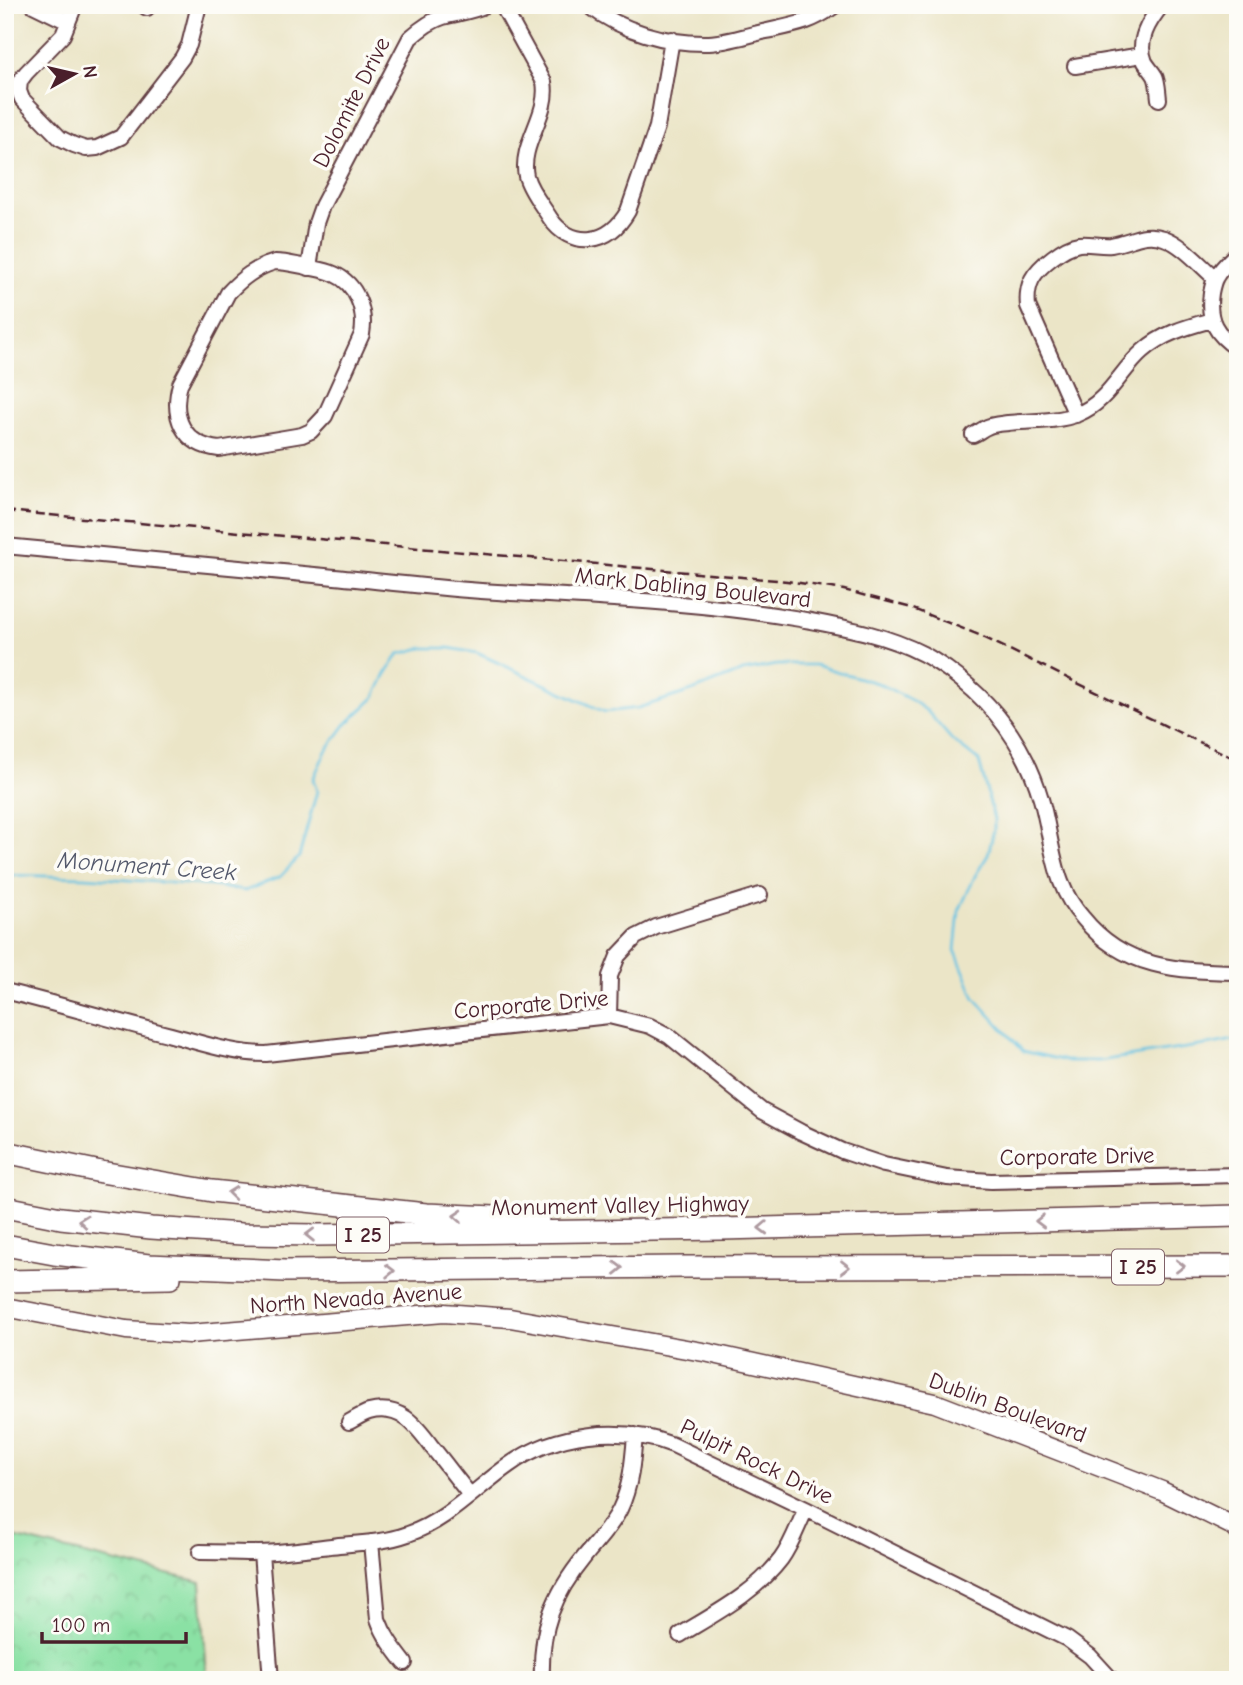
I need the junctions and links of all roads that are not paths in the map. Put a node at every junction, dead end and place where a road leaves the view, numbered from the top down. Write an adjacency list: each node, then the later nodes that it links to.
1 (33, 5): 9 (street)
2 (75, 5): 9 (street)
3 (198, 5): 9 (street)
4 (486, 5): 15 (street, Dolomite Drive)
5 (502, 5): 10 (street)
6 (588, 5): 10 (street)
7 (836, 5): 10 (street)
8 (1162, 5): 11 (street)
9 (68, 22)
10 (673, 39)
11 (1142, 55): 12 (street); 13 (street)
12 (1075, 66)
13 (1159, 99)
14 (1238, 252): 16 (street)
15 (309, 268): 15 (street)
16 (1215, 278): 17 (street); 19 (street)
17 (1212, 320): 18 (street); 19 (street)
18 (1238, 349)
19 (1076, 415): 20 (street)
20 (973, 435)
21 (5, 546): 23 (street, Mark Dabling Boulevard)
22 (760, 895): 25 (street)
23 (1238, 972)
24 (5, 990): 25 (street, Corporate Drive)
25 (609, 1016): 27 (street, Corporate Drive)
26 (5, 1152): 30 (highway, one-way to 26)
27 (1238, 1175)
28 (5, 1207): 30 (highway, Monument Valley Highway / I 25, one-way to 28)
29 (1238, 1216): 30 (highway, Monument Valley Highway / I 25, one-way to 30)
30 (722, 1229)
31 (5, 1245): 33 (highway, I 25)
32 (1238, 1266): 33 (highway, I 25, one-way to 32)
33 (322, 1271): 34 (highway)
34 (5, 1281)
35 (5, 1307): 36 (main road, North Nevada Avenue)
36 (709, 1353): 41 (main road, Dublin Boulevard)
37 (349, 1422): 39 (street)
38 (635, 1435): 39 (street, Pulpit Rock Drive); 40 (street, Pulpit Rock Drive); 48 (street)
39 (470, 1495): 42 (street, Pulpit Rock Drive)
40 (806, 1509): 45 (street); 49 (street, Pulpit Rock Drive)
41 (1238, 1531)
42 (371, 1542): 44 (street, Pulpit Rock Drive); 46 (street)
43 (200, 1552): 44 (street, Pulpit Rock Drive)
44 (261, 1553): 47 (street)
45 (680, 1634)
46 (405, 1663)
47 (271, 1680)
48 (541, 1680)
49 (1112, 1680)

